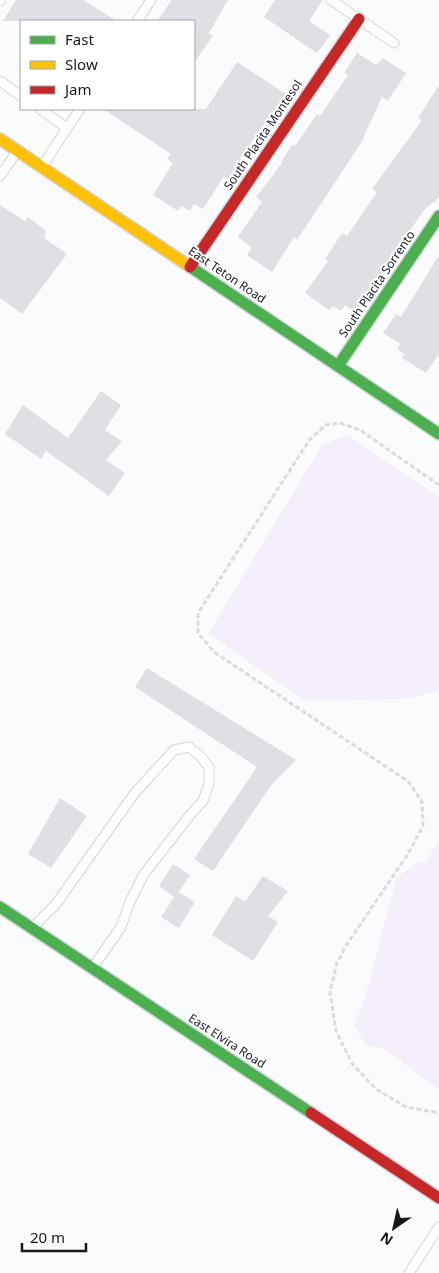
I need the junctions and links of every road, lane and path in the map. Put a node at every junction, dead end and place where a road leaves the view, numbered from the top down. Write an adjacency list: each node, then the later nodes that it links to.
1 (151, 0): 4 (lane)
2 (331, 0): 3 (lane)
3 (358, 19): 5 (lane); 16 (street, South Placita Montesol)
4 (138, 20)
5 (394, 43)
6 (0, 81): 7 (lane)
7 (20, 95)
8 (41, 110): 10 (lane)
9 (79, 110): 10 (lane)
10 (67, 128): 13 (lane)
11 (0, 139): 12 (street, East Teton Road)
12 (18, 151): 13 (street, East Teton Road); 14 (lane)
13 (42, 167): 16 (street, East Teton Road)
14 (0, 176)
15 (439, 216): 17 (street, South Placita Sorrento)
16 (190, 267): 17 (street, East Teton Road)
17 (338, 366): 18 (street, East Teton Road)
18 (439, 434)
19 (439, 486): 23 (path)
20 (0, 907): 21 (street, East Elvira Road)
21 (32, 928): 22 (street, East Elvira Road); 22 (lane)
22 (93, 969): 24 (street, East Elvira Road)
23 (439, 1113)
24 (439, 1198)
25 (439, 1227): 26 (lane)
26 (408, 1273)

